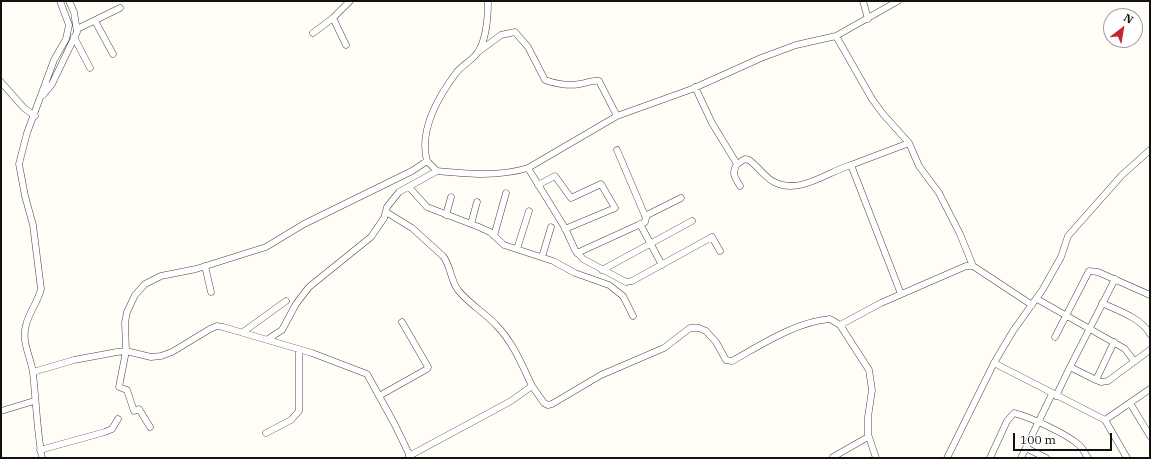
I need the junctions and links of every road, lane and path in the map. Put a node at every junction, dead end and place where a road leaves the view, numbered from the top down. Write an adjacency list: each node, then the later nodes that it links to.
1 (60, 1): 22 (street)
2 (77, 1): 7 (street)
3 (350, 1): 9 (street)
4 (488, 1): 17 (street)
5 (863, 1): 10 (street)
6 (898, 1): 10 (street)
7 (70, 3): 12 (street)
8 (120, 8): 11 (street)
9 (333, 18): 13 (street); 16 (street)
10 (868, 19): 14 (street)
11 (95, 21): 12 (street); 18 (street)
12 (77, 29): 15 (street)
13 (313, 33)
14 (836, 36): 21 (street); 25 (street)
15 (74, 37): 19 (street); 22 (street)
16 (346, 45)
17 (478, 52): 24 (street); 28 (street)
18 (113, 54)
19 (90, 68)
20 (1, 82): 23 (street)
21 (695, 87): 24 (street); 29 (street)
22 (40, 98): 23 (street)
23 (35, 116): 83 (street)
24 (617, 116): 31 (street)
25 (909, 143): 30 (street); 57 (street)
26 (617, 150): 43 (street)
27 (1150, 150): 63 (street)
28 (427, 160): 32 (street); 56 (street)
29 (737, 164): 30 (street); 34 (street)
30 (851, 165): 61 (street)
31 (528, 168): 32 (street); 33 (street)
32 (437, 171): 35 (street)
33 (538, 185): 48 (street); 48 (street)
34 (740, 186)
35 (409, 187): 40 (street); 42 (street)
36 (506, 193): 49 (street)
37 (451, 197): 42 (street)
38 (681, 198): 43 (street)
39 (477, 202): 45 (street)
40 (386, 212): 75 (street); 85 (street)
41 (529, 212): 51 (street)
42 (446, 215): 45 (street)
43 (645, 216): 46 (street)
44 (692, 221): 50 (street)
45 (471, 224): 49 (street)
46 (640, 224): 50 (street); 53 (street)
47 (551, 227): 54 (street)
48 (565, 229): 53 (street)
49 (494, 236): 51 (street)
50 (650, 244): 55 (street); 58 (street)
51 (517, 249): 54 (street)
52 (720, 251): 55 (street)
53 (577, 253): 58 (street)
54 (542, 257): 67 (street)
55 (662, 265): 58 (street)
56 (205, 266): 60 (street); 79 (street)
57 (974, 266): 61 (street); 66 (street)
58 (602, 270)
59 (1115, 278): 62 (street); 65 (street); 68 (street)
60 (211, 292)
61 (901, 294): 70 (street)
62 (1150, 295)
63 (1036, 299): 66 (street); 68 (street)
64 (286, 302): 72 (street)
65 (1102, 303): 71 (street); 73 (street)
66 (1032, 306): 81 (street)
67 (633, 316)
68 (1065, 316): 71 (street); 74 (street)
69 (402, 322): 88 (street)
70 (840, 325): 85 (street); 98 (street)
71 (1090, 328): 76 (street); 82 (street)
72 (243, 332): 75 (street); 79 (street)
73 (1150, 334)
74 (1055, 337)
75 (268, 339): 77 (street)
76 (1114, 342): 80 (street); 84 (street)
77 (299, 350): 88 (street); 97 (street)
78 (1150, 350): 80 (street)
79 (126, 352): 83 (street); 95 (street)
80 (1134, 362): 84 (street)
81 (994, 363): 87 (street); 105 (street)
82 (1070, 367): 84 (street); 87 (street)
83 (33, 372): 89 (street)
84 (1096, 380)
85 (532, 386): 102 (street)
86 (1150, 389): 90 (street)
87 (1054, 395): 93 (street); 94 (street)
88 (379, 396): 102 (street)
89 (34, 401): 91 (street); 100 (street)
90 (1130, 403): 93 (street); 96 (street)
91 (1, 411)
92 (118, 419): 100 (street)
93 (1105, 420): 110 (street)
94 (1038, 423): 99 (street); 106 (street); 109 (street)
95 (150, 427)
96 (1149, 432)
97 (266, 433)
98 (868, 437): 101 (street); 104 (street)
99 (1026, 448): 107 (street); 108 (street)
100 (40, 450): 103 (street)
101 (833, 456)
102 (410, 457)
103 (42, 458)
104 (876, 458)
105 (947, 458)
106 (990, 458)
107 (1021, 458)
108 (1046, 458)
109 (1088, 458)
110 (1127, 458)

